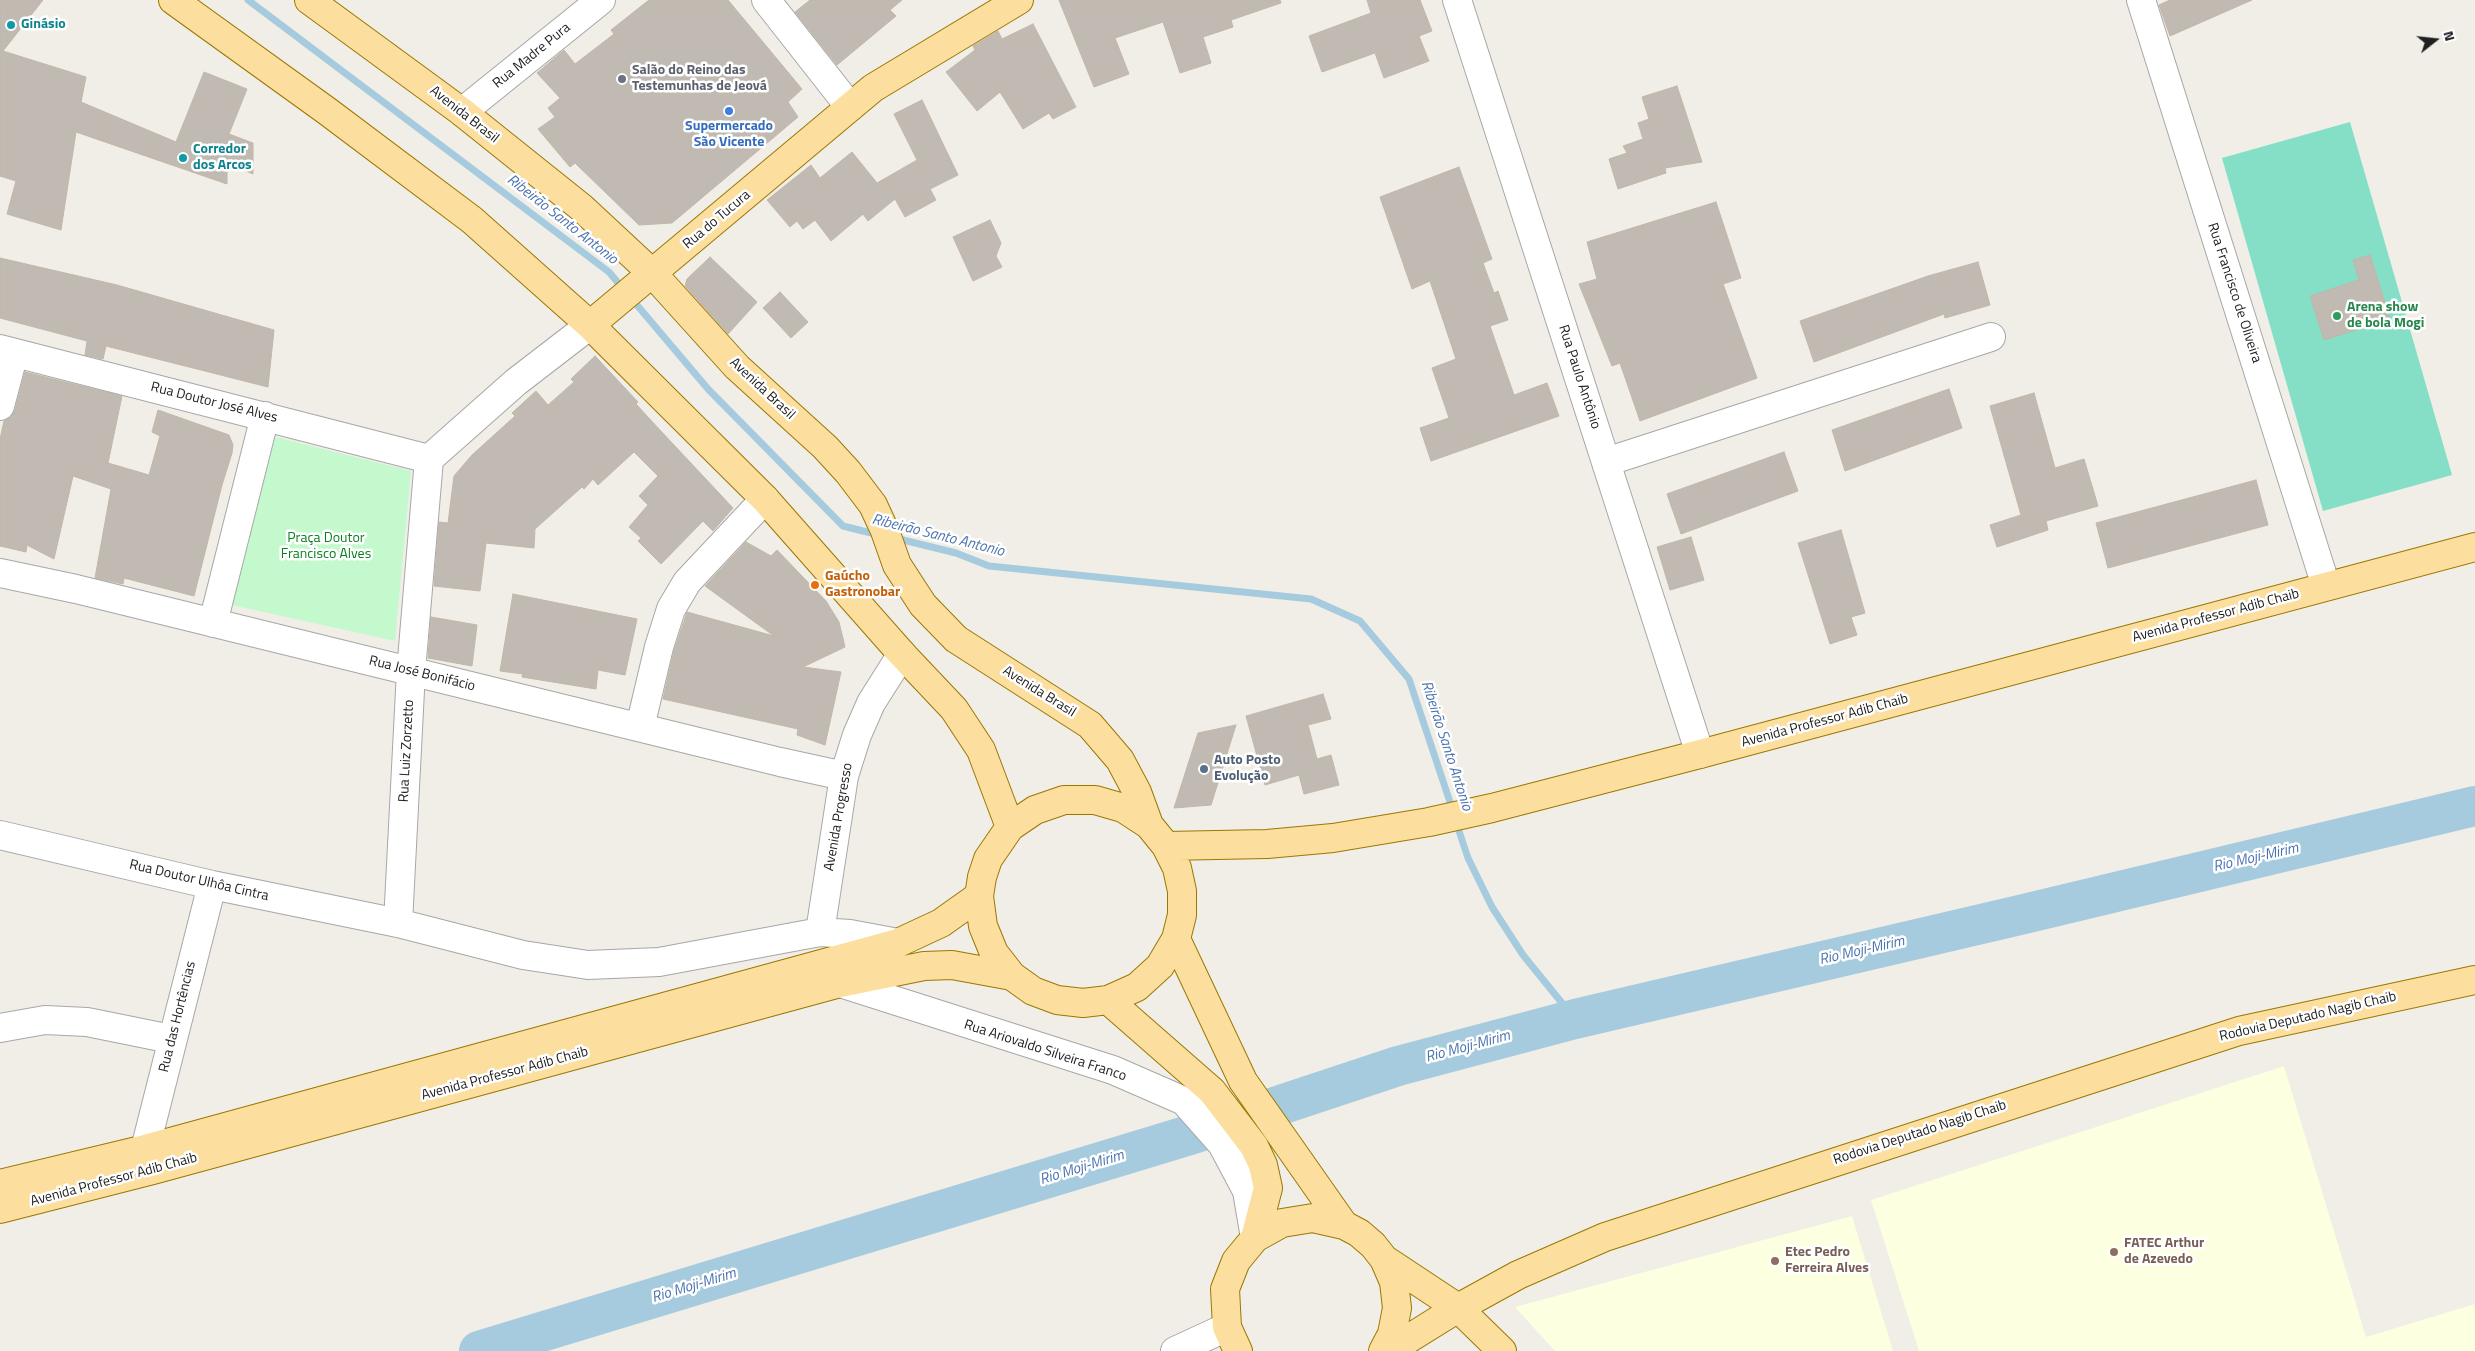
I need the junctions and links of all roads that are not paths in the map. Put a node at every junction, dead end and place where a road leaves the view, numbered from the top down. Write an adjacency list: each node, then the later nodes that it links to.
1 (172, 0): 11 (main road)
2 (309, 0): 9 (main road, Avenida Brasil)
3 (601, 0): 9 (street, Rua Madre Pura)
4 (766, 0): 8 (street)
5 (1019, 0): 8 (main road, Rua do Tucura)
6 (1458, 0): 17 (street, Rua Paulo Antônio)
7 (2141, 0): 21 (street, Rua Francisco de Oliveira)
8 (850, 107): 10 (main road, Rua do Tucura)
9 (462, 112): 10 (main road, Avenida Brasil)
10 (648, 278): 11 (main road, Rua do Tucura); 28 (main road, Avenida Brasil)
11 (597, 319): 16 (street, Rua do Tucura); 18 (main road)
12 (1991, 337): 17 (street)
13 (7, 351): 14 (street); 15 (street, Rua Doutor José Alves)
14 (0, 406)
15 (264, 416): 16 (street, Rua Doutor José Alves); 22 (street)
16 (429, 459): 24 (street, Rua Luiz Zorzetto)
17 (1606, 462): 26 (street, Rua Paulo Antônio)
18 (765, 499): 23 (main road); 25 (street)
19 (2475, 547): 21 (main road, Avenida Professor Adib Chaib)
20 (0, 573): 22 (street, Rua José Bonifácio)
21 (2326, 586): 26 (main road, Avenida Professor Adib Chaib)
22 (213, 623): 24 (street, Rua José Bonifácio)
23 (902, 654): 27 (street, Avenida Progresso); 29 (main road)
24 (411, 671): 25 (street, Rua José Bonifácio); 34 (street, Rua Luiz Zorzetto)
25 (640, 727): 27 (street, Rua José Bonifácio)
26 (1700, 754): 31 (main road, Avenida Professor Adib Chaib)
27 (844, 776): 35 (street, Avenida Progresso)
28 (1149, 825): 29 (main road); 31 (main road)
29 (1010, 827): 33 (main road)
30 (0, 835): 32 (street, Rua Doutor Ulhôa Cintra)
31 (1166, 846): 36 (main road)
32 (212, 885): 34 (street, Rua Doutor Ulhôa Cintra); 43 (street, Rua das Hortências)
33 (979, 896): 37 (main road, Avenida Professor Adib Chaib); 38 (main road)
34 (398, 923): 35 (street, Rua Doutor Ulhôa Cintra)
35 (820, 932): 37 (street, Rua Doutor Ulhôa Cintra)
36 (1176, 939): 41 (main road); 47 (main road)
37 (898, 944): 44 (main road, Avenida Professor Adib Chaib)
38 (1012, 976): 40 (main road, Avenida Professor Adib Chaib); 41 (main road)
39 (2475, 980): 50 (main road, Rodovia Deputado Nagib Chaib)
40 (840, 983): 46 (main road, Avenida Professor Adib Chaib); 48 (street, Rua Ariovaldo Silveira Franco)
41 (1108, 1000): 48 (main road)
42 (0, 1028): 43 (street)
43 (171, 1039): 44 (street, Rua das Hortências)
44 (144, 1149): 45 (main road, Avenida Professor Adib Chaib)
45 (0, 1184)
46 (0, 1209)
47 (1344, 1225): 48 (main road); 49 (main road)
48 (1255, 1238): 51 (main road)
49 (1384, 1259): 50 (main road); 53 (main road)
50 (1458, 1308): 54 (main road, Rodovia Deputado Nagib Chaib); 55 (main road)
51 (1232, 1339): 52 (street)
52 (1175, 1351)
53 (1383, 1351)
54 (1389, 1351)
55 (1502, 1351)

